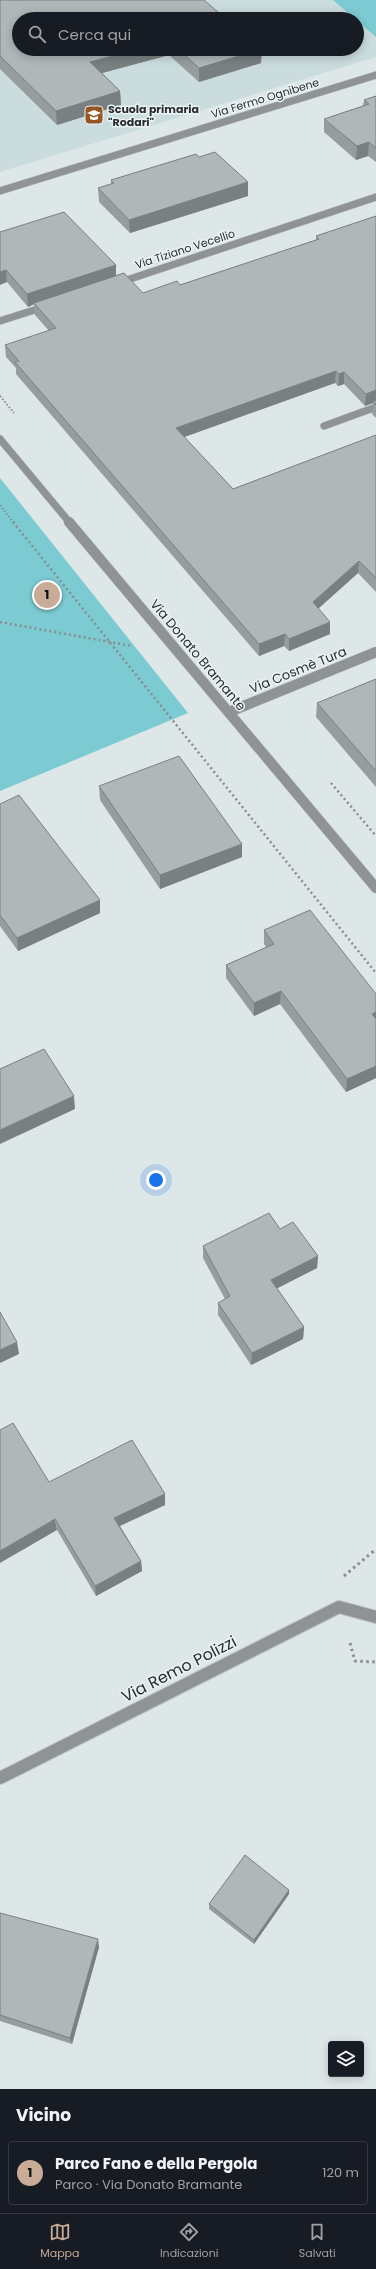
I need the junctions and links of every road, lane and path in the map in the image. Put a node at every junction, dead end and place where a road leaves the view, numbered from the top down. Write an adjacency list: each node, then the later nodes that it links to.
1 (376, 75): 2 (street, Via Fermo Ognibene)
2 (0, 191)
3 (376, 198): 4 (street, Via Tiziano Vecellio)
4 (113, 284)
5 (53, 304): 6 (street)
6 (0, 321)
7 (376, 407): 8 (street)
8 (324, 426)
9 (0, 439): 14 (street, Via Donato Bramante)
10 (0, 505): 12 (path)
11 (0, 622): 12 (path)
12 (109, 642): 14 (path); 17 (path)
13 (376, 652): 15 (street, Via Cosmè Tura)
14 (180, 653): 15 (street, Via Donato Bramante)
15 (229, 712): 16 (street, Via Donato Bramante)
16 (376, 888)
17 (376, 973)
18 (376, 1617): 19 (street, Via Remo Polizzi)
19 (0, 1778)

